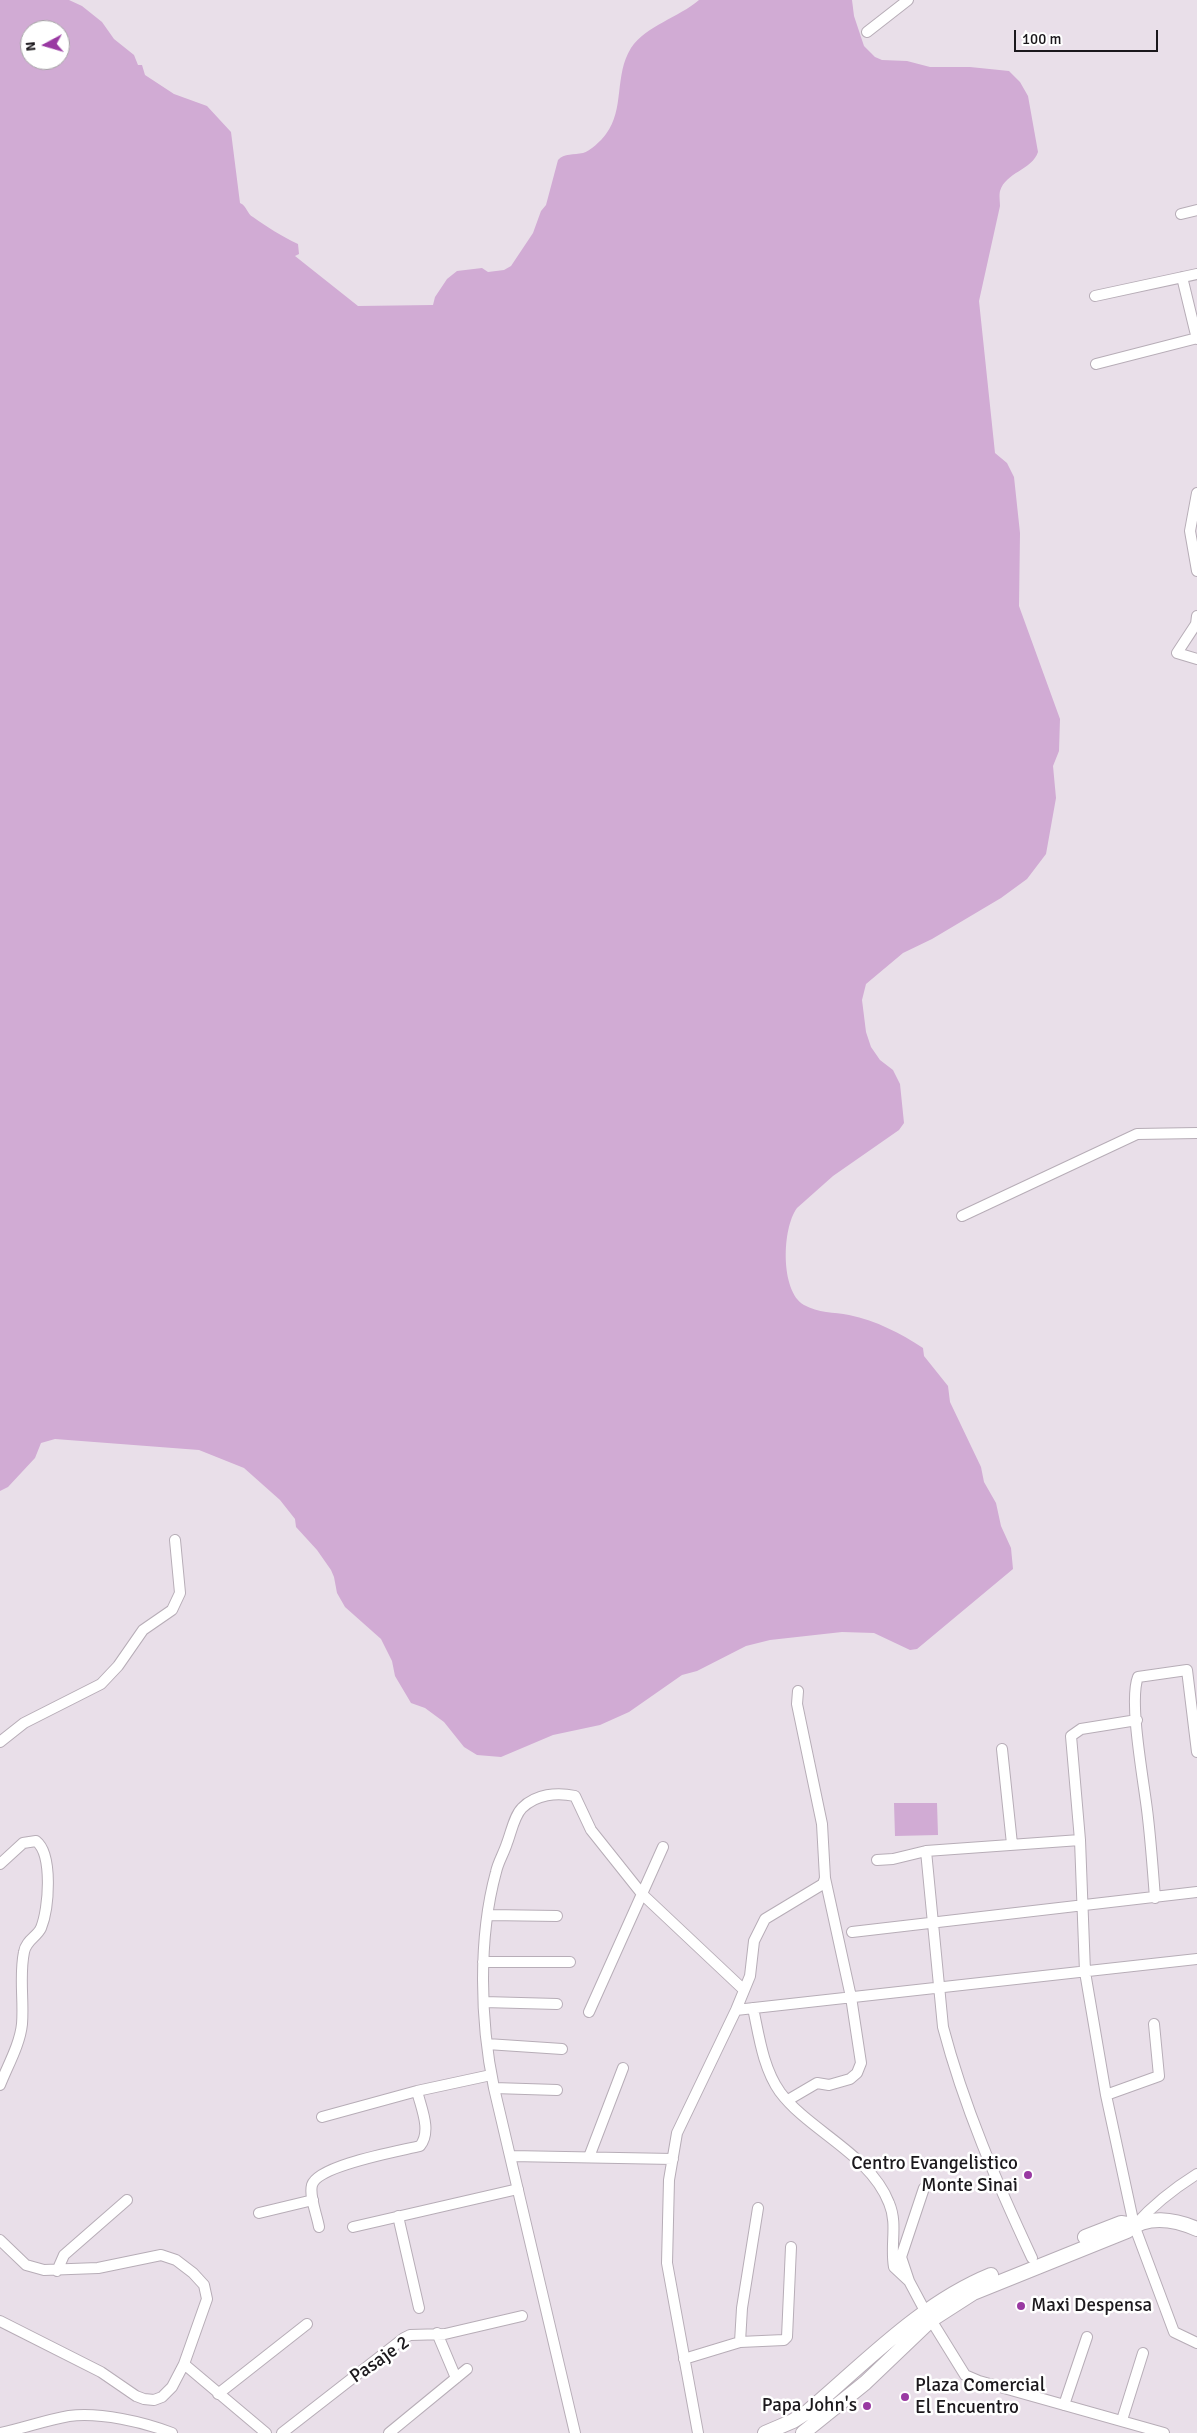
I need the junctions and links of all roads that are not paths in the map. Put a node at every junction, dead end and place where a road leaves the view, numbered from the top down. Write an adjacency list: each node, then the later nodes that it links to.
1 (908, 0): 2 (street)
2 (866, 32)
3 (1197, 210): 4 (street)
4 (1181, 214)
5 (1197, 274): 6 (street)
6 (1182, 277): 7 (street); 8 (street)
7 (1095, 296)
8 (1197, 338): 9 (street)
9 (1096, 364)
10 (1197, 493): 11 (street)
11 (1194, 526): 12 (street)
12 (1197, 571)
13 (1197, 616): 14 (street)
14 (1197, 660)
15 (1197, 1133): 16 (street)
16 (962, 1216)
17 (175, 1540): 20 (street)
18 (798, 1691): 29 (street)
19 (1137, 1720): 22 (street); 23 (street); 32 (street)
20 (0, 1742)
21 (1002, 1749): 24 (street)
22 (1197, 1752)
23 (1080, 1840): 24 (street); 33 (street)
24 (1012, 1844): 26 (street)
25 (662, 1846): 31 (street)
26 (926, 1851): 27 (street); 36 (street)
27 (877, 1860)
28 (0, 1864): 55 (street)
29 (825, 1878): 43 (street); 44 (street)
30 (1197, 1892): 32 (street)
31 (642, 1894): 34 (street); 43 (street); 49 (street)
32 (1155, 1898): 33 (street)
33 (1081, 1905): 36 (street); 41 (street)
34 (489, 1915): 35 (street); 39 (street)
35 (556, 1916)
36 (934, 1922): 37 (street); 42 (street)
37 (852, 1932)
38 (1197, 1959): 41 (street)
39 (483, 1962): 40 (street); 45 (street)
40 (570, 1962)
41 (1084, 1972): 42 (street); 59 (street)
42 (940, 1987): 44 (street); 79 (street)
43 (744, 1990): 48 (street)
44 (851, 1997): 47 (street); 60 (street)
45 (484, 2002): 46 (street); 51 (street)
46 (557, 2004)
47 (753, 2008): 48 (street); 60 (street)
48 (736, 2010): 64 (street)
49 (589, 2012)
50 (1154, 2024): 59 (street)
51 (487, 2044): 52 (street); 54 (street)
52 (562, 2049)
53 (623, 2068): 63 (street)
54 (491, 2075): 56 (street); 58 (street)
55 (0, 2084)
56 (494, 2088): 57 (street); 62 (street)
57 (557, 2090)
58 (416, 2091): 61 (street); 69 (street)
59 (1106, 2095): 73 (street)
60 (788, 2100): 81 (street)
61 (322, 2117)
62 (511, 2156): 63 (street); 67 (street)
63 (589, 2157): 64 (street)
64 (672, 2159): 93 (street)
65 (1197, 2174): 73 (street)
66 (924, 2188): 81 (street)
67 (518, 2189): 72 (street); 107 (street)
68 (127, 2200): 80 (street)
69 (314, 2200): 71 (street); 74 (street)
70 (758, 2208): 90 (street)
71 (259, 2213)
72 (398, 2216): 75 (street); 82 (street)
73 (1134, 2225): 76 (main road); 79 (main road); 84 (main road); 91 (street)
74 (319, 2227)
75 (353, 2227)
76 (1197, 2229)
77 (0, 2240): 80 (street)
78 (791, 2247): 90 (street)
79 (1032, 2258): 84 (main road)
80 (56, 2271): 95 (street)
81 (909, 2281): 84 (street)
82 (419, 2308)
83 (522, 2316): 87 (street, Pasaje 2)
84 (928, 2316): 89 (main road); 96 (main road); 100 (street)
85 (0, 2322): 95 (street)
86 (307, 2324): 99 (street)
87 (437, 2333): 98 (street); 105 (street, Pasaje 2)
88 (1087, 2337): 100 (street)
89 (890, 2340): 94 (main road); 96 (main road)
90 (740, 2342): 93 (street)
91 (1197, 2343)
92 (1143, 2353): 101 (street)
93 (684, 2359): 108 (street)
94 (869, 2359): 109 (main road); 110 (main road)
95 (184, 2364): 99 (street)
96 (882, 2368): 110 (main road)
97 (467, 2369): 98 (street)
98 (456, 2378): 106 (street)
99 (218, 2394): 104 (street)
100 (1064, 2405): 101 (street)
101 (1122, 2420): 111 (street)
102 (0, 2433): 103 (street)
103 (172, 2433)
104 (266, 2433)
105 (282, 2433)
106 (389, 2433)
107 (575, 2433)
108 (698, 2433)
109 (765, 2433)
110 (802, 2433)
111 (1164, 2433)

